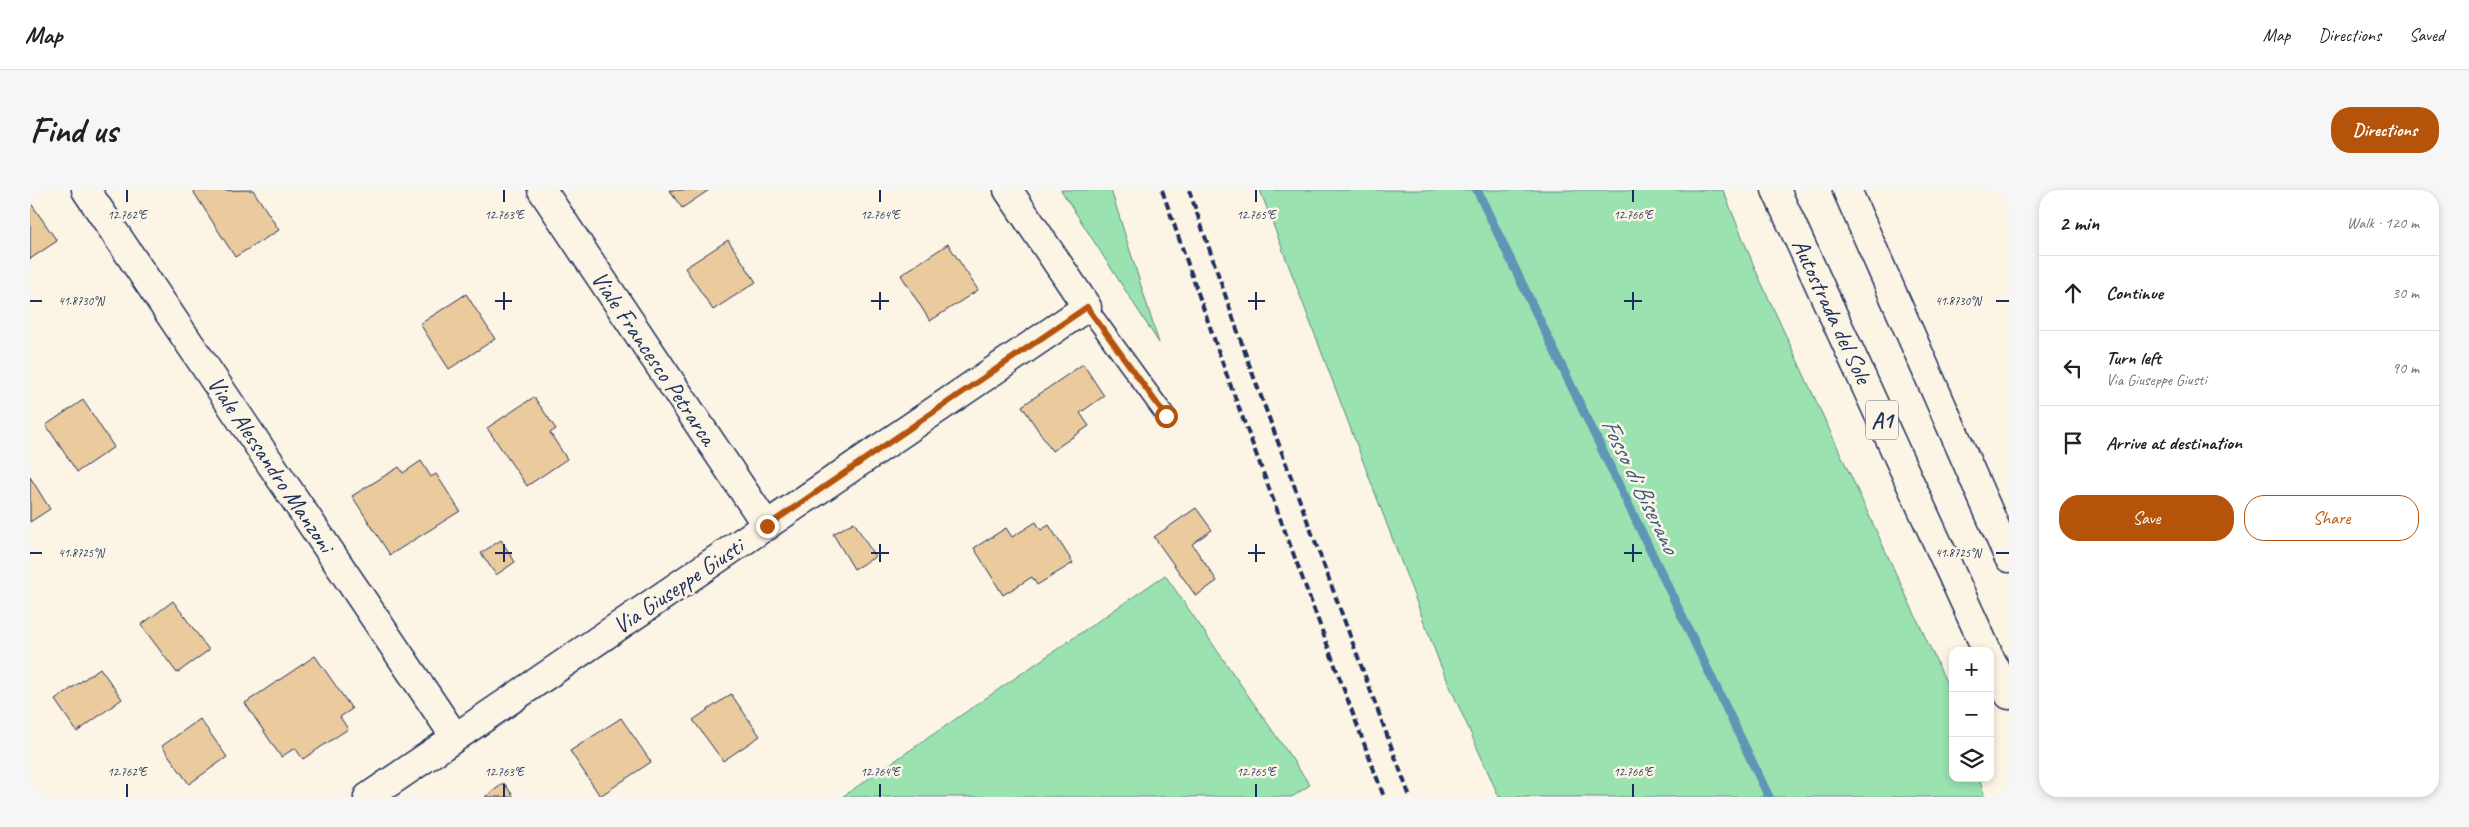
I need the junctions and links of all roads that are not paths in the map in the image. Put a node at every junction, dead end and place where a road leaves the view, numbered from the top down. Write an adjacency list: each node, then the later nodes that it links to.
1 (86, 190): 13 (main road, Viale Alessandro Manzoni)
2 (542, 190): 8 (main road, Viale Francesco Petrarca)
3 (1008, 190): 6 (main road)
4 (1776, 190): 10 (main road, Autostrada del Sole / A1)
5 (1847, 190): 9 (main road)
6 (1087, 307): 7 (lane); 8 (main road, Via Giuseppe Giusti)
7 (1166, 416)
8 (767, 526): 13 (main road, Via Giuseppe Giusti)
9 (2009, 558)
10 (1985, 647)
11 (1994, 666): 12 (main road)
12 (2009, 695)
13 (456, 737): 14 (main road, Via Giuseppe Giusti)
14 (368, 797)

